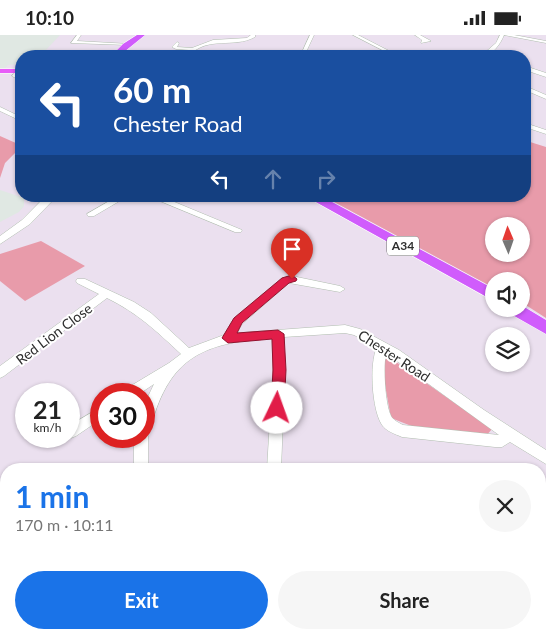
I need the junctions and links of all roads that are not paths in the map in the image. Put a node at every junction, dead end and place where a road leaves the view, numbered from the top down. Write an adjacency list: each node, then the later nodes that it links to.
1 (79, 35): 11 (street)
2 (142, 35): 11 (highway)
3 (253, 35): 12 (street)
4 (312, 35): 14 (street)
5 (355, 35): 15 (street)
6 (417, 35): 8 (street)
7 (504, 35): 9 (street); 16 (street)
8 (425, 41)
9 (546, 42)
10 (178, 43): 12 (street)
11 (128, 44): 13 (highway)
12 (191, 49)
13 (122, 50)
14 (306, 50)
15 (385, 50)
16 (492, 50)
17 (531, 70): 20 (street)
18 (0, 71): 19 (main road)
19 (15, 72)
20 (546, 75)
21 (531, 91): 22 (street)
22 (546, 97)
23 (0, 109): 24 (street)
24 (15, 116)
25 (531, 127): 26 (street)
26 (546, 132)
27 (46, 202): 33 (street)
28 (113, 202): 31 (street)
29 (167, 202): 32 (street)
30 (322, 202): 36 (highway, A34)
31 (91, 214)
32 (238, 230)
33 (0, 241)
34 (81, 281): 37 (street, Red Lion Close)
35 (340, 289): 41 (street)
36 (485, 291)
37 (107, 293): 43 (street, Red Lion Close); 45 (street, Red Lion Close)
38 (528, 317): 39 (highway)
39 (546, 328)
40 (278, 334): 41 (street, Chester Road); 42 (street, Chester Road); 52 (street)
41 (228, 338): 43 (street, Chester Road)
42 (383, 346): 48 (street, Chester Road); 48 (street)
43 (188, 354): 44 (street, Chester Road)
44 (171, 367): 46 (street); 47 (street, Chester Road)
45 (0, 373)
46 (146, 383)
47 (155, 396)
48 (508, 435): 50 (street, Chester Road)
49 (141, 448): 51 (street)
50 (546, 458)
51 (141, 463)
52 (274, 463)

